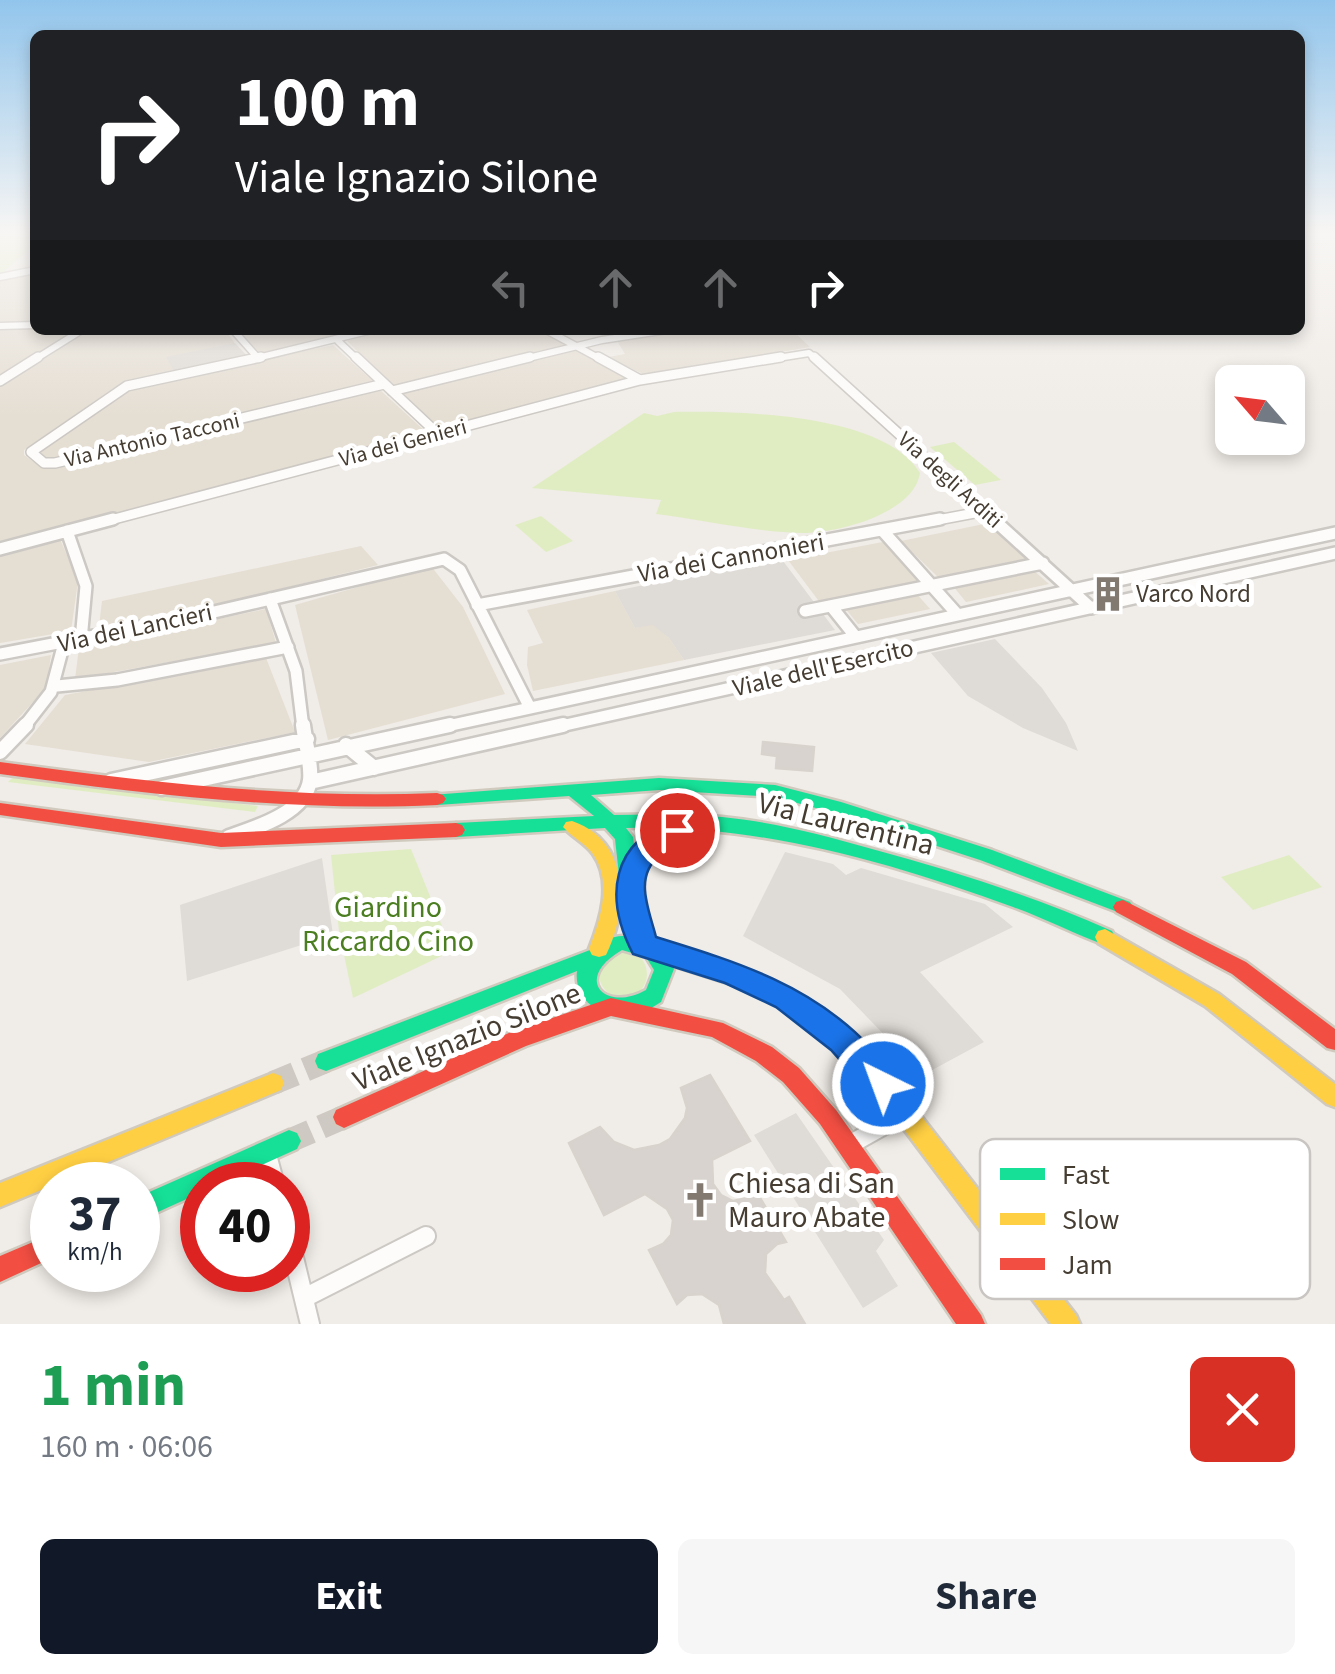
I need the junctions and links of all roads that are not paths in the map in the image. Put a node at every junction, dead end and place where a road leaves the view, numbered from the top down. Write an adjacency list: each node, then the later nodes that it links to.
1 (30, 325): 2 (street)
2 (0, 326)
3 (74, 335): 12 (street)
4 (236, 335): 11 (street)
5 (357, 335): 8 (street)
6 (555, 335): 9 (street)
7 (637, 335): 9 (street)
8 (338, 341): 11 (street); 14 (street)
9 (577, 347): 13 (street); 14 (street)
10 (809, 353): 13 (street, Via dei Genieri); 16 (street, Via degli Arditi)
11 (258, 359): 14 (street, Via Antonio Tacconi)
12 (0, 380)
13 (640, 380): 15 (street, Via dei Genieri)
14 (388, 388): 15 (street)
15 (438, 434): 18 (street, Via dei Genieri)
16 (985, 511): 17 (street, Via dei Cannonieri); 23 (street, Via degli Arditi)
17 (882, 530): 24 (street); 27 (street, Via dei Cannonieri)
18 (67, 531): 21 (street, Via dei Genieri); 34 (street)
19 (1335, 532): 20 (street, Viale dell'Esercito)
20 (1300, 540): 22 (street); 25 (street, Viale dell'Esercito)
21 (0, 549)
22 (1329, 555): 29 (street, Viale dell'Esercito)
23 (1043, 563): 24 (street); 25 (street, Via degli Arditi)
24 (931, 586): 28 (street); 31 (street)
25 (1071, 588): 29 (street, Via degli Arditi); 31 (street, Viale dell'Esercito)
26 (270, 599): 27 (street, Via dei Lancieri); 34 (street, Via dei Lancieri); 37 (street)
27 (478, 605): 42 (street)
28 (831, 606): 30 (street); 33 (street)
29 (1091, 608): 35 (street, Viale dell'Esercito)
30 (804, 611)
31 (958, 614): 32 (street, Viale dell'Esercito)
32 (927, 620): 33 (street, Viale dell'Esercito); 35 (street)
33 (855, 636): 38 (street, Viale dell'Esercito)
34 (82, 640): 36 (street, Via dei Lancieri)
35 (945, 641): 40 (street, Viale dell'Esercito)
36 (64, 643): 39 (street, Via dei Lancieri); 41 (street)
37 (288, 647): 41 (street); 43 (street)
38 (777, 653): 40 (street); 42 (street, Viale dell'Esercito)
39 (0, 654)
40 (793, 674): 48 (street, Viale dell'Esercito)
41 (57, 686): 45 (street)
42 (529, 706): 44 (street, Viale dell'Esercito)
43 (307, 739): 46 (street); 49 (street)
44 (346, 745): 46 (street, Viale dell'Esercito); 48 (street)
45 (0, 752)
46 (310, 755): 50 (street); 51 (street, Viale dell'Esercito)
47 (0, 768): 49 (main road, Via Laurentina)
48 (374, 768): 50 (street, Viale dell'Esercito)
49 (107, 782): 51 (main road, Via Laurentina)
50 (310, 782): 53 (street)
51 (160, 789): 53 (main road, Via Laurentina)
52 (574, 791): 53 (main road, Via Laurentina); 56 (main road); 63 (main road, Via Laurentina)
53 (298, 802): 58 (street, Via Laurentina)
54 (0, 809): 58 (main road, Via Laurentina)
55 (697, 820): 56 (main road, Via Laurentina); 59 (street); 66 (main road, Via Laurentina)
56 (613, 822): 57 (main road, Via Laurentina); 59 (main road)
57 (564, 824): 58 (main road, Via Laurentina); 61 (main road, Viale Ignazio Silone)
58 (222, 840)
59 (631, 871): 60 (main road)
60 (648, 948): 61 (main road); 62 (main road); 67 (main road)
61 (594, 954): 62 (main road); 64 (main road, Viale Ignazio Silone)
62 (614, 1008): 68 (main road, Viale Ignazio Silone); 70 (main road)
63 (1335, 1041)
64 (326, 1061)
65 (273, 1083): 73 (main road)
66 (1335, 1096)
67 (906, 1113): 70 (street); 75 (main road)
68 (344, 1117)
69 (289, 1141): 71 (main road)
70 (848, 1146): 83 (main road)
71 (266, 1152): 72 (street); 74 (main road)
72 (269, 1162)
73 (0, 1195)
74 (160, 1198)
75 (980, 1210)
76 (426, 1236): 80 (street)
77 (30, 1256): 78 (main road)
78 (0, 1269)
79 (303, 1292): 80 (street)
80 (304, 1298): 82 (street)
81 (1048, 1299): 84 (main road)
82 (310, 1324)
83 (972, 1324)
84 (1067, 1324)

